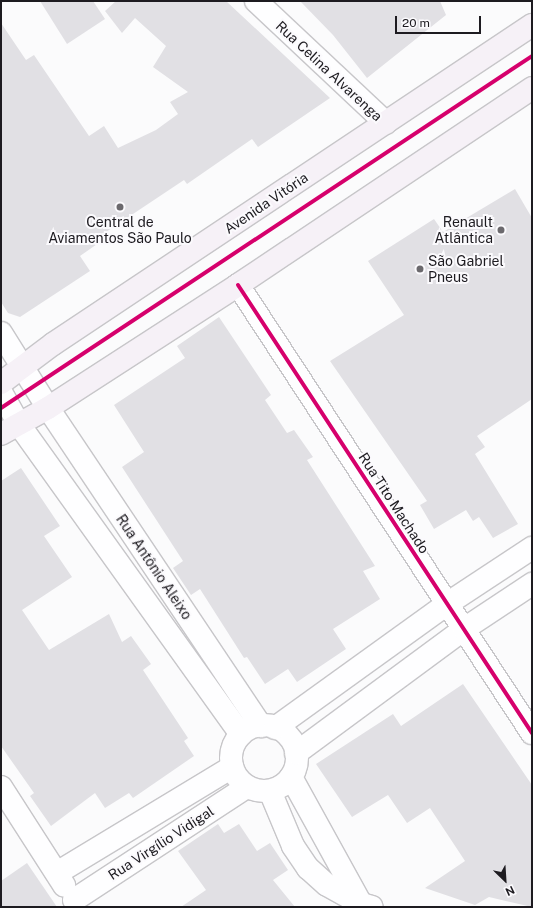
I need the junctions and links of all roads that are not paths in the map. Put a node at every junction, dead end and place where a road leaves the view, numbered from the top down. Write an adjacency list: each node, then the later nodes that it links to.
1 (256, 1): 4 (street, Rua Celina Alvarenga)
2 (532, 25): 4 (main road, Avenida Vitória)
3 (532, 88): 5 (main road)
4 (386, 123): 7 (main road, Avenida Vitória)
5 (238, 285): 10 (main road); 14 (street, Rua Tito Machado)
6 (1, 334): 7 (street, Rua Antônio Aleixo)
7 (22, 366): 8 (main road, Avenida Vitória); 10 (street, Rua Antônio Aleixo)
8 (1, 382)
9 (1, 392): 11 (street, Rua Antônio Aleixo)
10 (48, 408): 11 (main road); 16 (street, Rua Antônio Aleixo)
11 (10, 429): 18 (street, Rua Antônio Aleixo)
12 (532, 548): 14 (street)
13 (532, 584): 15 (street)
14 (447, 604): 15 (street, Rua Tito Machado); 16 (street)
15 (464, 629): 17 (street, Rua Tito Machado); 19 (street)
16 (268, 727): 18 (street); 19 (street)
17 (532, 733)
18 (241, 734): 20 (street)
19 (296, 753): 21 (street)
20 (232, 767): 23 (street); 25 (street)
21 (291, 777): 24 (street); 27 (street)
22 (1, 787): 25 (street, Rua Virgílio Vidigal)
23 (247, 787): 24 (street); 26 (street, Rua Virgílio Vidigal)
24 (270, 791): 27 (street)
25 (57, 873): 26 (street, Rua Virgílio Vidigal)
26 (77, 904)
27 (366, 905)

